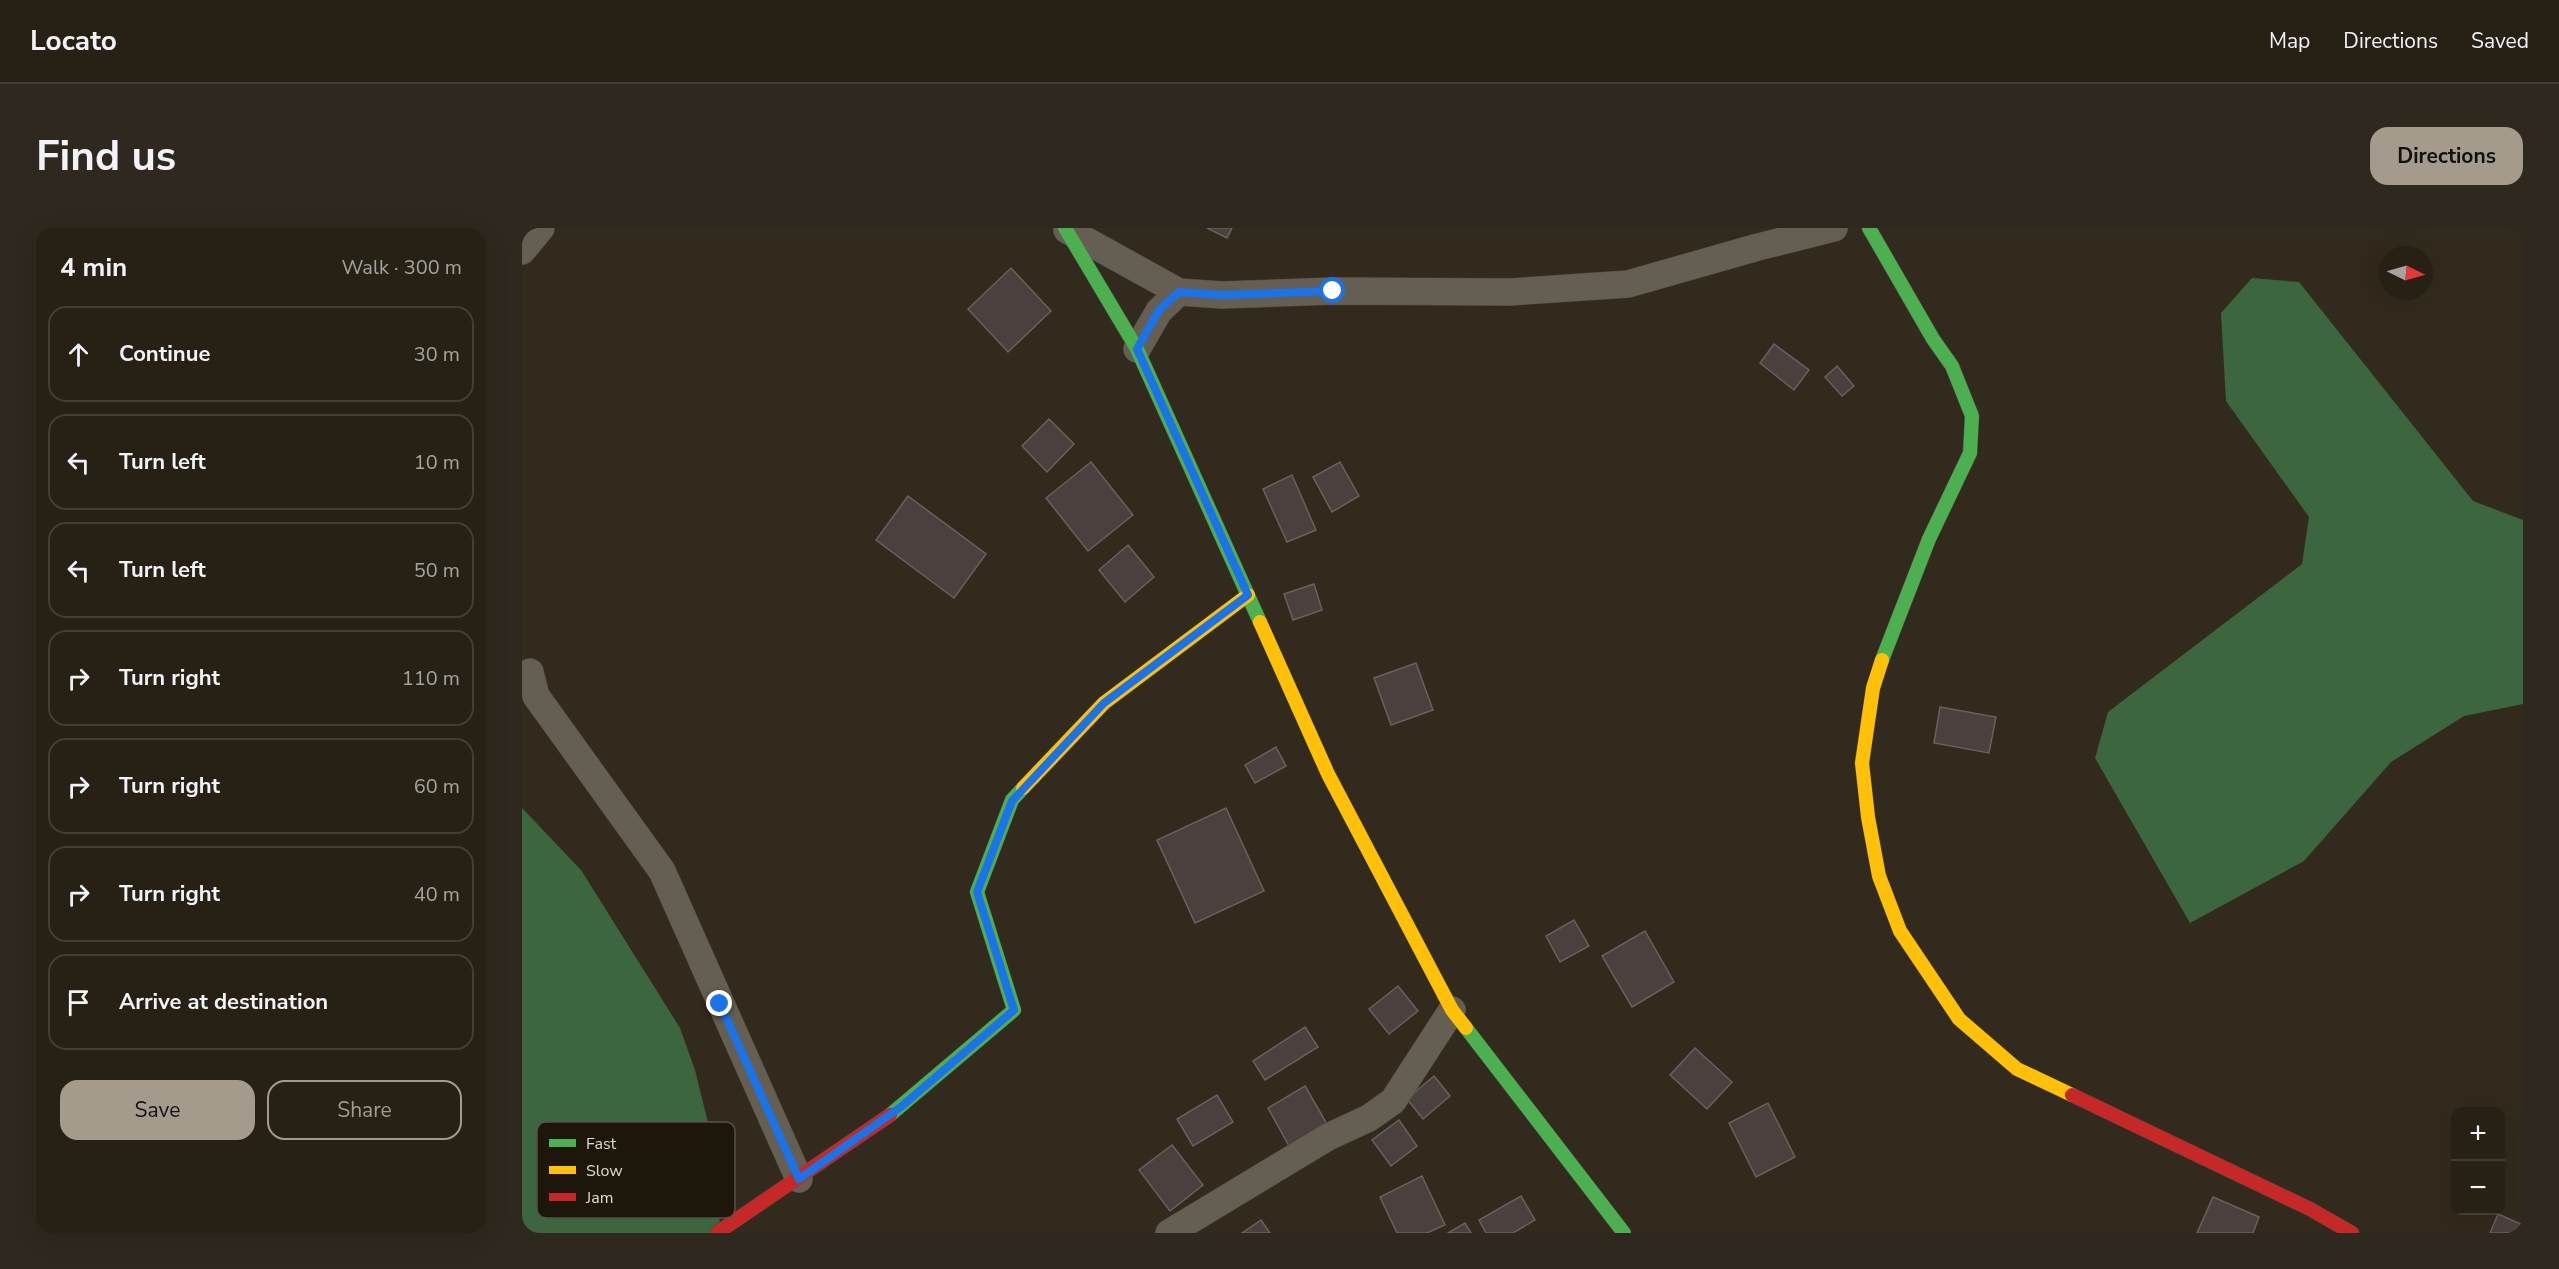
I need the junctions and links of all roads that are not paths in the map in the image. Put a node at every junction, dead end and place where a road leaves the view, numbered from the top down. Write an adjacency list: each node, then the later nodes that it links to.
1 (541, 228): 5 (street)
2 (1834, 228): 6 (street)
3 (1869, 228): 15 (street)
4 (1066, 229): 6 (street); 7 (street)
5 (522, 250)
6 (1179, 292): 7 (street)
7 (1137, 349): 8 (street)
8 (1248, 595): 10 (street); 11 (street)
9 (530, 672): 11 (street)
10 (1452, 1010): 13 (street); 14 (street)
11 (799, 1179): 12 (street)
12 (717, 1233)
13 (1169, 1233)
14 (1624, 1233)
15 (2352, 1233)

